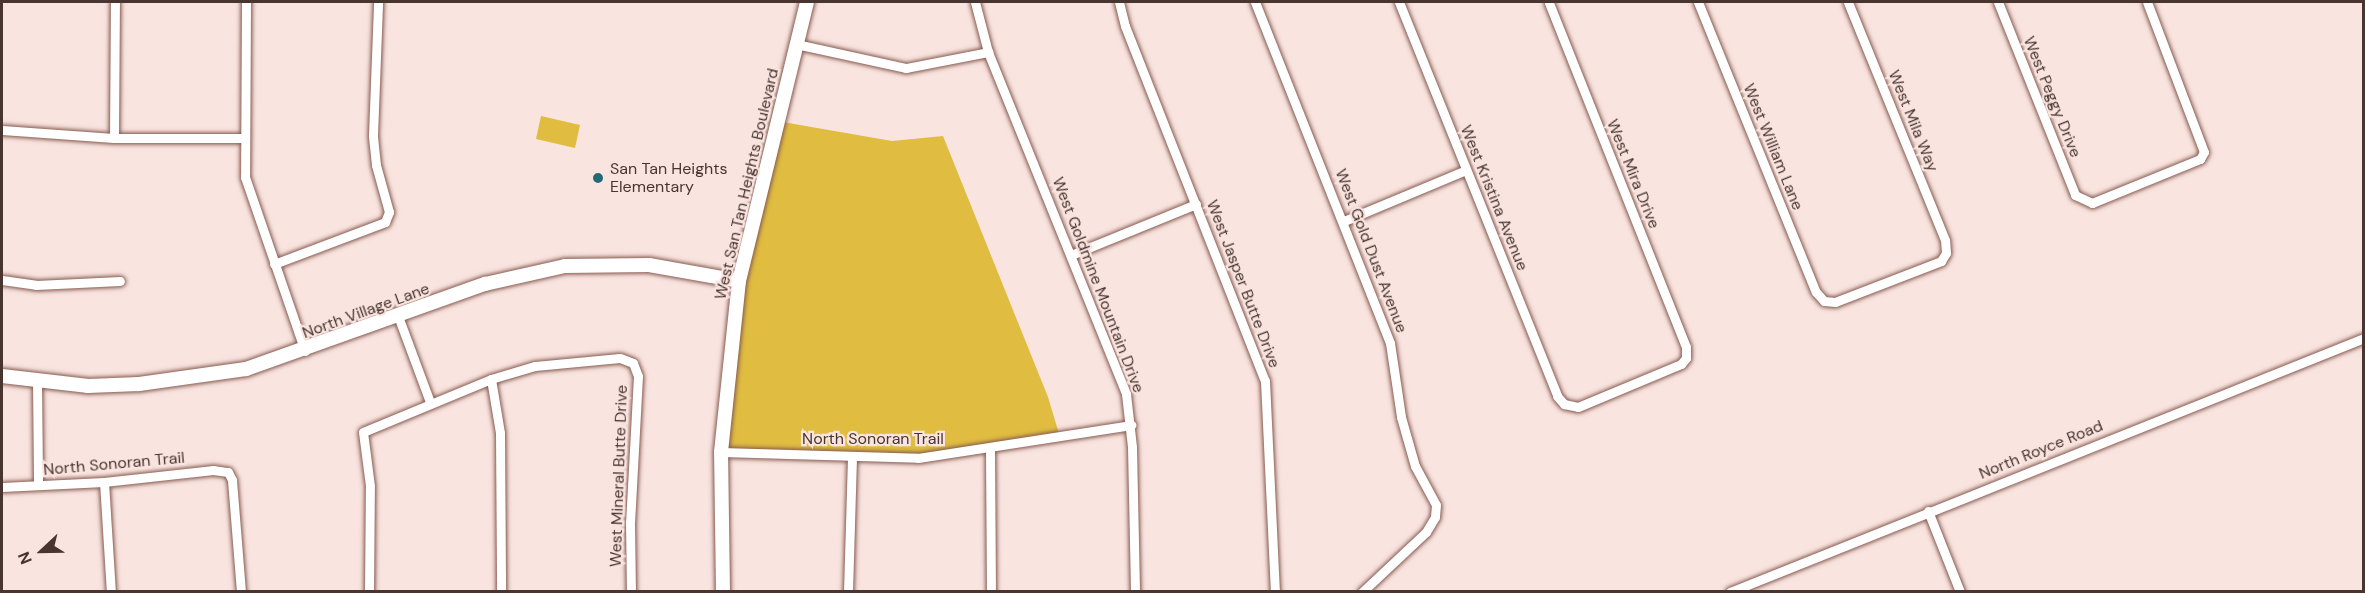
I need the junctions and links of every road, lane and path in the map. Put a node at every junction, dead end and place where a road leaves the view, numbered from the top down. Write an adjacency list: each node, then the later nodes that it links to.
1 (116, 2): 17 (street)
2 (246, 2): 18 (street)
3 (378, 2): 24 (street)
4 (807, 2): 14 (street, West San Tan Heights Boulevard)
5 (975, 2): 15 (street, West Goldmine Mountain Drive)
6 (1119, 2): 20 (street, West Jasper Butte Drive)
7 (1255, 2): 21 (street, West Gold Dust Avenue)
8 (1399, 2): 19 (street, West Kristina Avenue)
9 (1549, 2): 35 (street, West Mira Drive)
10 (1698, 2): 22 (street, West William Lane)
11 (1848, 2): 22 (street, West Mila Way)
12 (1998, 2): 13 (street, West Peggy Drive)
13 (2147, 2)
14 (796, 44): 15 (street); 27 (street, West San Tan Heights Boulevard)
15 (988, 52): 23 (street, West Goldmine Mountain Drive)
16 (2, 130): 17 (street)
17 (114, 138): 18 (street)
18 (242, 138): 24 (street)
19 (1466, 170): 21 (street); 35 (street, West Kristina Avenue)
20 (1196, 204): 23 (street); 53 (street, West Jasper Butte Drive)
21 (1344, 221): 54 (street, West Gold Dust Avenue)
22 (1946, 253)
23 (1071, 255): 36 (street, West Goldmine Mountain Drive)
24 (274, 264): 30 (street)
25 (2, 280): 26 (street)
26 (120, 281)
27 (739, 281): 28 (street, North Village Lane); 38 (street, West San Tan Heights Boulevard)
28 (398, 316): 30 (street, North Village Lane); 34 (street)
29 (2364, 338): 43 (street, North Royce Road)
30 (305, 351): 33 (street, North Village Lane)
31 (2, 376): 33 (street, North Village Lane)
32 (491, 379): 34 (street); 47 (street); 48 (street, West Mineral Butte Drive)
33 (37, 381): 41 (street)
34 (430, 402): 46 (street)
35 (1564, 404)
36 (1131, 425): 37 (street, North Sonoran Trail); 52 (street, West Goldmine Mountain Drive)
37 (990, 450): 39 (street, North Sonoran Trail); 51 (street)
38 (721, 452): 39 (street, North Sonoran Trail); 49 (street, West San Tan Heights Boulevard)
39 (852, 456): 50 (street)
40 (104, 482): 41 (street, North Sonoran Trail); 44 (street); 45 (street, North Sonoran Trail)
41 (38, 485): 42 (street, North Sonoran Trail)
42 (2, 487)
43 (1928, 511): 55 (street, North Royce Road); 56 (street)
44 (111, 591)
45 (241, 591)
46 (369, 591)
47 (501, 591)
48 (631, 591)
49 (723, 591)
50 (848, 591)
51 (991, 591)
52 (1135, 591)
53 (1275, 591)
54 (1362, 591)
55 (1730, 591)
56 (1960, 591)

